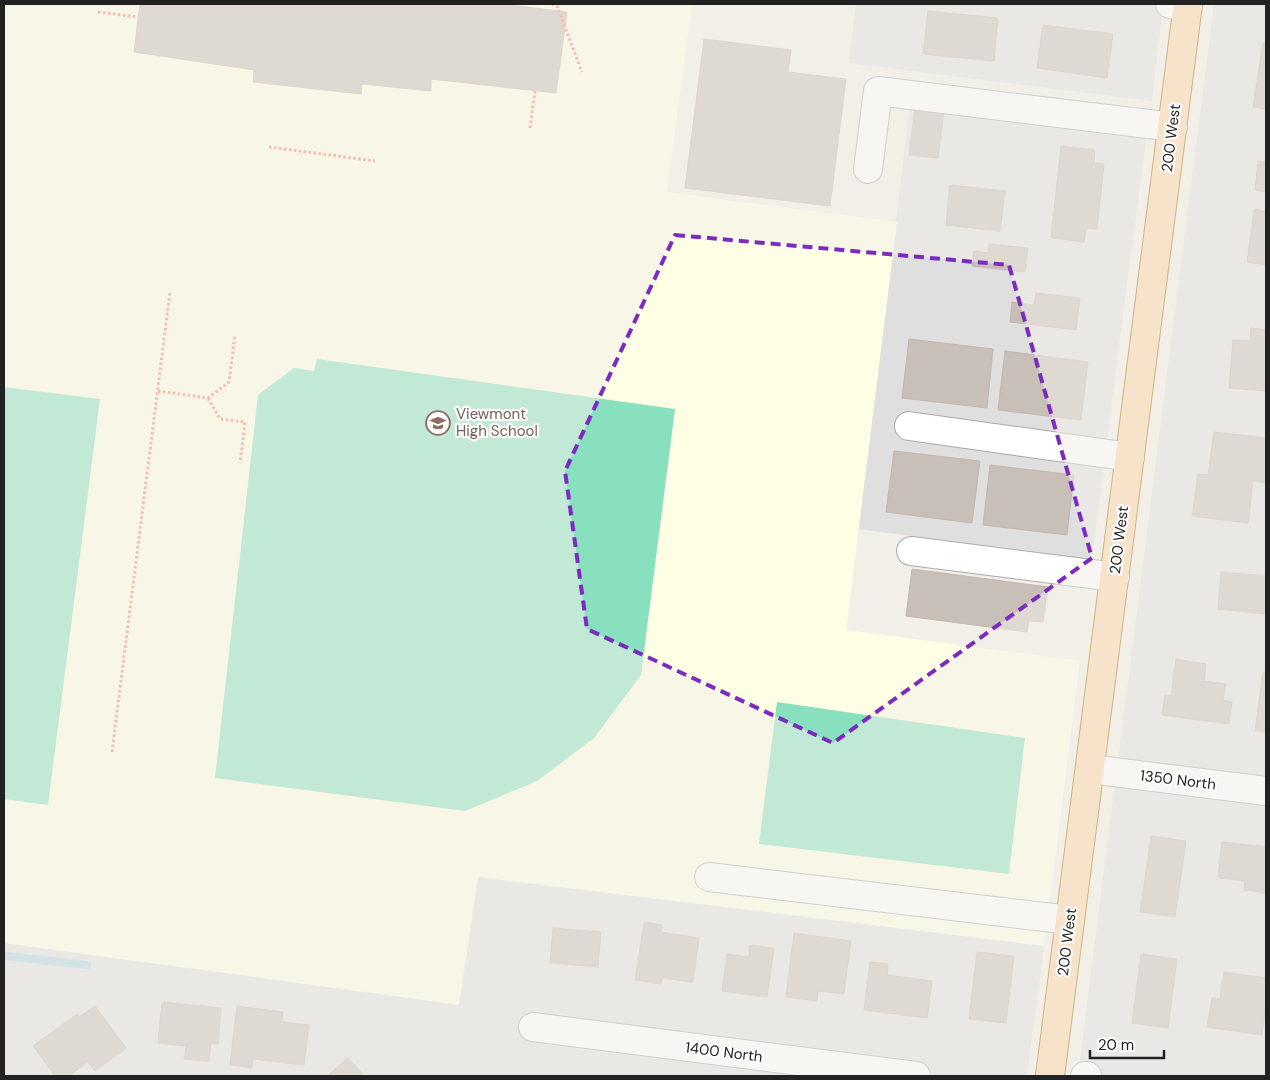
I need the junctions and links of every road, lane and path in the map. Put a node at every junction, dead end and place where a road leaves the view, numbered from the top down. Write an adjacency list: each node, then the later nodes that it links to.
1 (552, 4): 5 (path)
2 (1182, 5): 7 (main road, 200 West)
3 (98, 12): 4 (path)
4 (138, 17)
5 (582, 72)
6 (535, 91): 8 (path)
7 (1173, 126): 11 (street); 17 (main road, 200 West)
8 (530, 128)
9 (269, 147): 10 (path)
10 (375, 161)
11 (868, 169)
12 (170, 292): 14 (path)
13 (235, 336): 15 (path)
14 (158, 391): 15 (path); 21 (path)
15 (208, 398): 18 (path)
16 (908, 426): 17 (street)
17 (1130, 456): 20 (main road, 200 West)
18 (240, 463)
19 (911, 551): 20 (street)
20 (1114, 577): 22 (main road, 200 West)
21 (112, 752)
22 (1090, 769): 23 (street, 1350 North); 25 (main road, 200 West)
23 (1266, 791)
24 (709, 876): 25 (street)
25 (1070, 920): 28 (main road, 200 West)
26 (533, 1027): 27 (street, 1400 North)
27 (916, 1076)
28 (1050, 1076)

